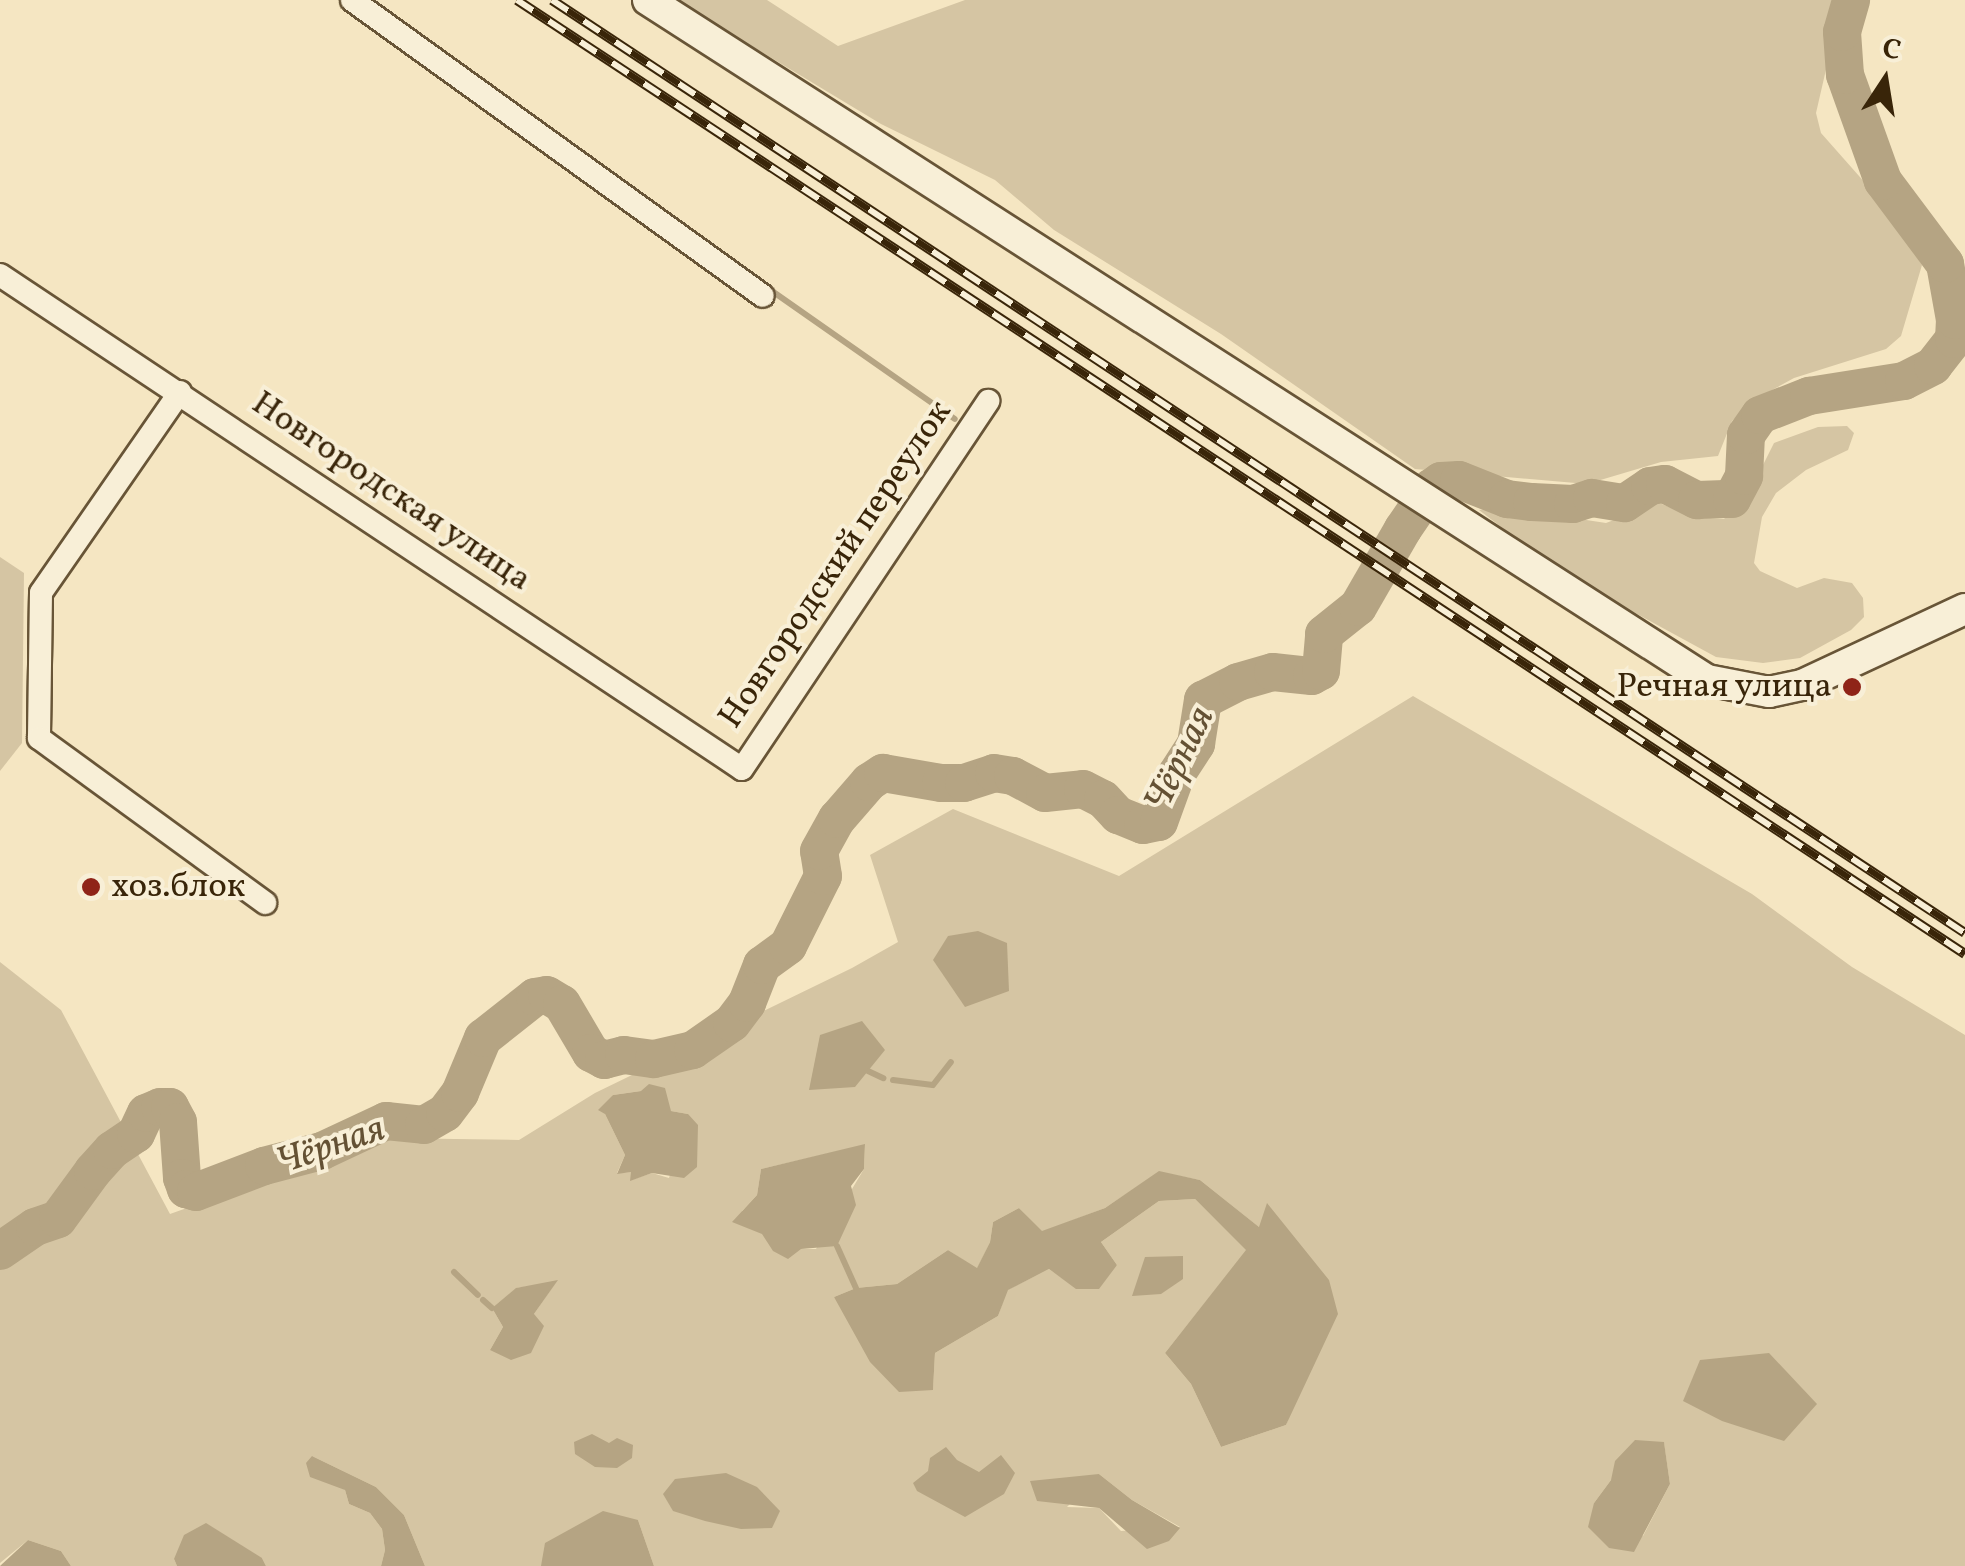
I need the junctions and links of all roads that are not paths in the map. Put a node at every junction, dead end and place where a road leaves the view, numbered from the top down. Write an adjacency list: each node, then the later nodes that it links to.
1 (352, 0): 4 (street)
2 (648, 0): 7 (street)
3 (0, 275): 5 (street, Новгородская улица)
4 (763, 296)
5 (180, 392): 8 (street, Новгородская улица); 9 (street)
6 (988, 400): 8 (street, Новгородский переулок)
7 (1962, 616)
8 (742, 769)
9 (265, 903)

